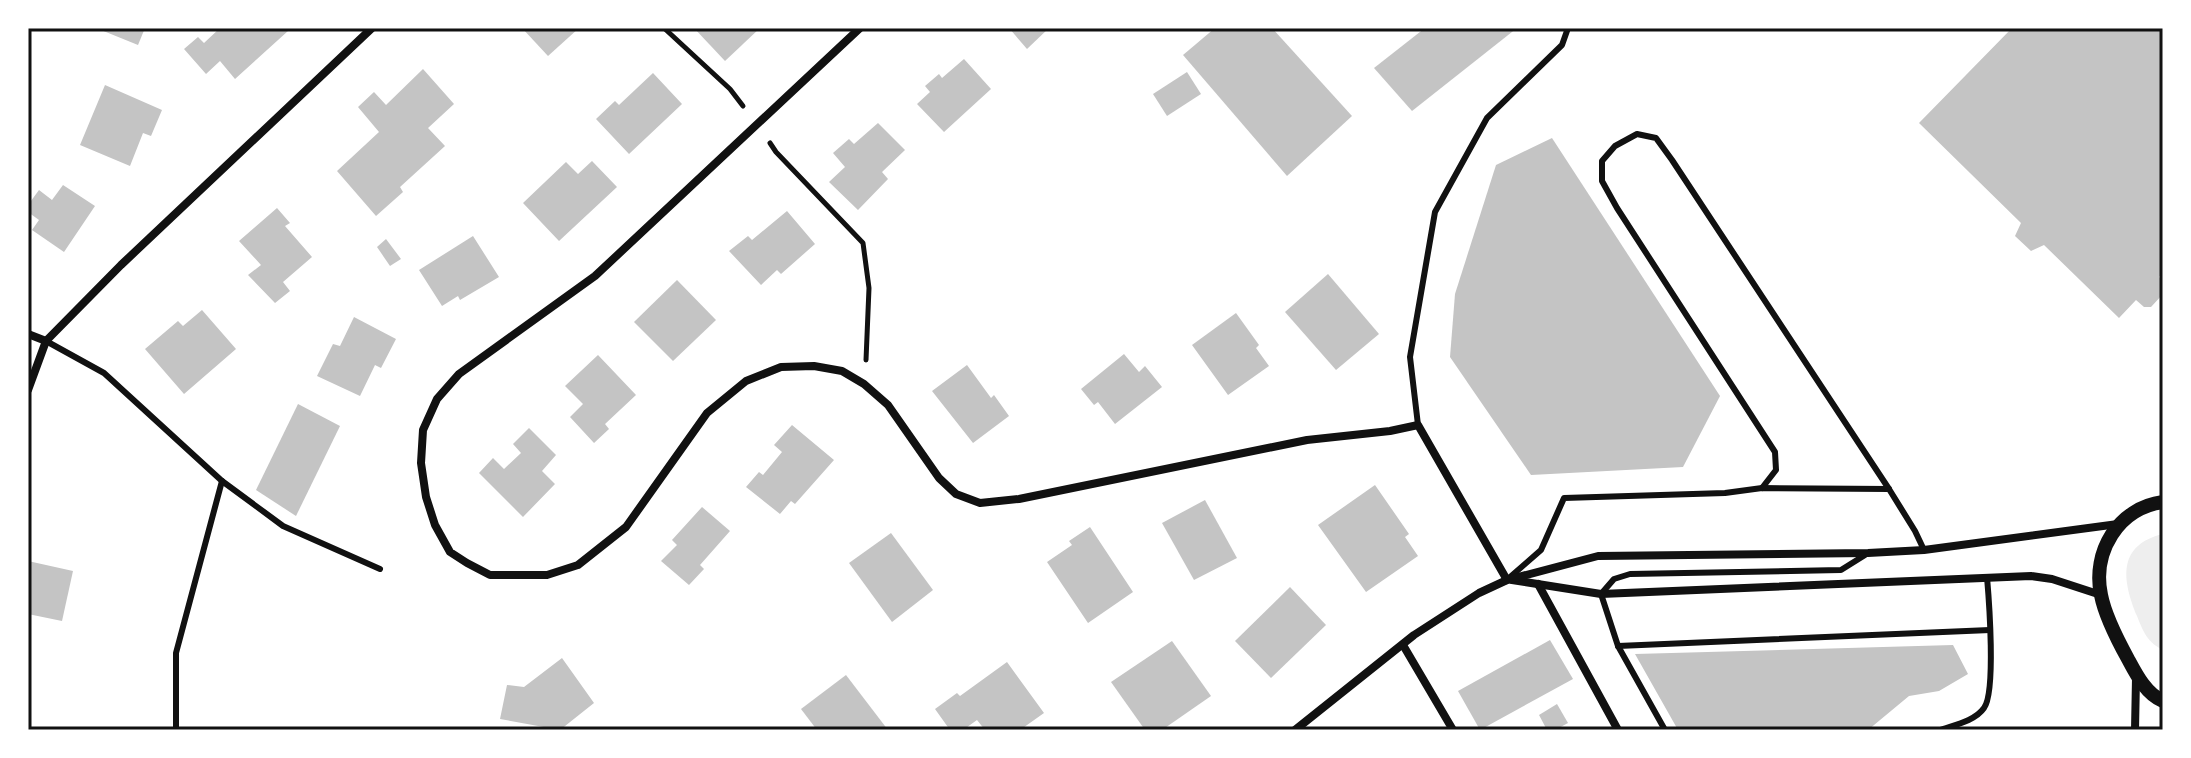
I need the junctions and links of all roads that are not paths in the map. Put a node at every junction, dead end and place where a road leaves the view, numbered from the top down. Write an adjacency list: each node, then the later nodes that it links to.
1 (372, 28): 5 (street)
2 (860, 28): 7 (street)
3 (1568, 28): 7 (lane)
4 (28, 334): 5 (street)
5 (46, 341): 6 (street); 8 (lane)
6 (28, 390)
7 (1418, 425): 19 (street)
8 (222, 481): 17 (lane); 28 (lane)
9 (1762, 488): 10 (lane); 10 (lane); 19 (lane)
10 (1889, 489): 15 (lane)
11 (2163, 492): 13 (street)
12 (2163, 502): 13 (street)
13 (2146, 506): 14 (street)
14 (2118, 524): 15 (street); 22 (street)
15 (1924, 550): 16 (street)
16 (1868, 553): 19 (street); 21 (lane)
17 (380, 569)
18 (1987, 577): 21 (street); 22 (street); 23 (lane)
19 (1507, 580): 20 (street); 24 (street)
20 (1538, 584): 21 (street); 31 (street)
21 (1601, 594): 25 (lane)
22 (2101, 595): 26 (street)
23 (1990, 630): 25 (lane); 33 (lane)
24 (1403, 645): 29 (street); 30 (street)
25 (1618, 646): 32 (lane)
26 (2136, 674): 27 (street); 34 (street)
27 (2163, 701)
28 (176, 730)
29 (1295, 730)
30 (1453, 730)
31 (1618, 730)
32 (1665, 730)
33 (1940, 730)
34 (2135, 730)

